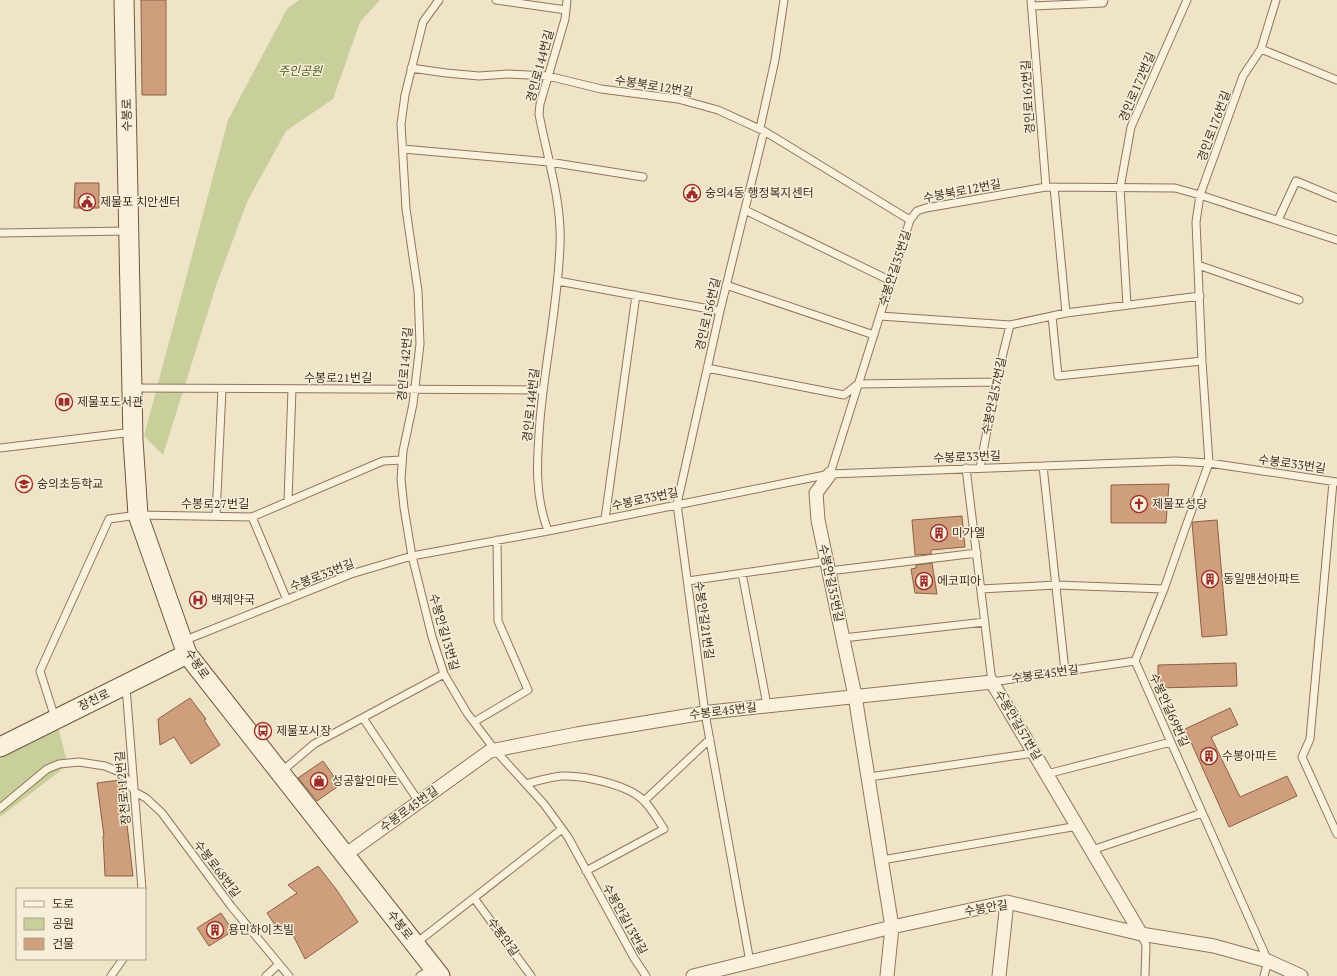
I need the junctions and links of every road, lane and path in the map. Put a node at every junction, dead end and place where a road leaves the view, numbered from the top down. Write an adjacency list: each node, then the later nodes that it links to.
1 (124, 0): 26 (street, 수봉로)
2 (439, 0): 12 (lane, 경인로142번길)
3 (496, 0): 10 (lane)
4 (567, 0): 10 (lane, 경인로144번길)
5 (784, 0): 15 (lane, 경인로156번길)
6 (1104, 0): 9 (lane, 경인로162번길)
7 (1186, 0): 20 (lane, 경인로172번길)
8 (1276, 0): 11 (lane, 경인로176번길)
9 (1032, 3): 19 (lane, 경인로162번길)
10 (566, 10): 13 (lane, 경인로144번길)
11 (1261, 49): 14 (lane); 21 (lane, 경인로176번길)
12 (411, 68): 13 (lane); 16 (lane, 경인로142번길)
13 (548, 76): 15 (lane, 수봉북로12번길); 17 (lane, 경인로144번길)
14 (1337, 80)
15 (762, 130): 23 (lane, 경인로156번길); 24 (lane, 수봉북로12번길)
16 (403, 149): 17 (lane); 50 (lane, 경인로142번길)
17 (550, 162): 18 (lane); 30 (lane, 경인로144번길)
18 (643, 177)
19 (1050, 187): 20 (lane, 수봉북로12번길); 24 (lane, 수봉북로12번길); 38 (lane, 경인로162번길)
20 (1120, 188): 21 (lane, 수봉북로12번길); 36 (lane, 경인로172번길)
21 (1200, 195): 25 (lane, 수봉북로12번길); 29 (lane, 경인로176번길)
22 (1337, 198): 25 (lane)
23 (745, 210): 31 (lane); 32 (lane, 경인로156번길)
24 (910, 220): 31 (lane, 수봉안길35번길)
25 (1278, 220): 28 (lane, 수봉북로12번길)
26 (129, 231): 27 (lane); 47 (street, 수봉로)
27 (0, 233)
28 (1337, 240)
29 (1198, 265): 34 (lane, 경인로176번길); 35 (lane)
30 (558, 281): 33 (lane); 51 (lane, 경인로144번길)
31 (891, 281): 39 (lane, 수봉안길35번길)
32 (726, 284): 37 (lane, 경인로156번길); 42 (lane)
33 (636, 295): 37 (lane); 66 (lane, 수봉로33번길)
34 (1200, 296): 36 (lane); 43 (lane, 경인로176번길)
35 (1299, 300)
36 (1127, 306): 38 (lane)
37 (720, 311): 44 (lane, 경인로156번길)
38 (1066, 313): 40 (lane, 수봉안길35번길)
39 (880, 316): 41 (lane, 수봉안길35번길); 42 (lane, 수봉안길35번길)
40 (1052, 316): 41 (lane, 수봉안길35번길); 43 (lane)
41 (1010, 325): 45 (lane, 수봉안길57번길)
42 (874, 335): 46 (lane, 수봉안길35번길)
43 (1202, 361): 55 (lane, 경인로176번길)
44 (707, 368): 46 (lane); 62 (lane, 경인로156번길)
45 (996, 382): 46 (lane); 58 (lane, 수봉안길57번길)
46 (858, 384): 59 (lane, 수봉안길35번길)
47 (132, 388): 48 (lane, 수봉로21번길); 52 (street, 수봉로)
48 (222, 389): 49 (lane, 수봉로21번길); 64 (lane)
49 (292, 389): 50 (lane, 수봉로21번길); 61 (lane)
50 (415, 390): 51 (lane, 수봉로21번길); 54 (lane, 경인로142번길)
51 (543, 390): 67 (lane, 경인로144번길)
52 (133, 432): 53 (lane); 63 (street, 수봉로)
53 (0, 448)
54 (402, 460): 61 (lane, 수봉로27번길); 70 (lane, 경인로142번길)
55 (1209, 463): 56 (lane, 수봉로33번길); 60 (lane, 수봉로33번길); 76 (lane)
56 (1043, 466): 58 (lane, 수봉로33번길); 74 (lane)
57 (966, 468): 58 (lane, 수봉로33번길); 59 (lane, 수봉로33번길); 69 (lane, 수봉안길57번길)
58 (980, 468)
59 (830, 474): 62 (lane, 수봉로33번길); 71 (street, 수봉안길35번길)
60 (1335, 482): 108 (lane, 수봉로33번길)
61 (288, 501): 65 (lane, 수봉로27번길)
62 (677, 504): 66 (lane, 수봉로33번길); 73 (lane, 수봉안길21번길)
63 (138, 515): 64 (lane, 수봉로27번길); 80 (street, 수봉로); 90 (lane)
64 (216, 516): 65 (lane, 수봉로27번길)
65 (252, 517): 77 (lane)
66 (605, 519): 67 (lane, 수봉로33번길)
67 (548, 531): 68 (lane, 수봉로33번길)
68 (496, 540): 70 (lane, 수봉로33번길); 91 (lane)
69 (977, 553): 71 (lane); 75 (lane, 수봉안길57번길)
70 (412, 556): 77 (lane, 수봉로33번길); 83 (lane, 수봉안길13번길)
71 (828, 566): 72 (lane); 79 (street, 수봉안길35번길)
72 (742, 573): 73 (lane); 87 (lane)
73 (688, 581): 88 (lane, 수봉안길21번길)
74 (1056, 585): 75 (lane); 76 (lane); 82 (lane)
75 (981, 589): 78 (lane, 수봉안길57번길)
76 (1164, 589): 81 (lane)
77 (287, 600): 80 (lane, 수봉로33번길)
78 (985, 622): 79 (lane); 84 (lane, 수봉안길57번길)
79 (843, 638): 86 (street, 수봉안길35번길)
80 (185, 647): 85 (street, 장천로); 97 (street, 수봉로)
81 (1135, 661): 82 (lane, 수봉로45번길); 93 (lane, 수봉안길69번길)
82 (1065, 671): 84 (lane, 수봉로45번길)
83 (444, 674): 89 (lane); 91 (lane, 수봉안길13번길)
84 (992, 682): 86 (street, 수봉로45번길); 96 (street, 수봉안길57번길)
85 (125, 684): 90 (street, 장천로); 101 (lane, 장천로112번길)
86 (855, 696): 87 (street, 수봉로45번길); 99 (street, 수봉안길35번길)
87 (767, 705): 88 (street, 수봉로45번길)
88 (705, 712): 92 (lane, 수봉안길21번길); 95 (street, 수봉로45번길)
89 (363, 718): 97 (lane); 103 (lane)
90 (56, 719): 94 (street, 장천로)
91 (474, 722): 95 (lane, 수봉안길13번길)
92 (710, 739): 102 (lane); 121 (lane, 수봉안길21번길)
93 (1171, 742): 98 (lane); 105 (lane, 수봉안길69번길)
94 (0, 747)
95 (495, 750): 100 (lane, 수봉안길13번길); 103 (street, 수봉로45번길)
96 (1034, 753): 98 (street, 수봉안길57번길); 99 (lane)
97 (280, 773): 110 (street, 수봉로)
98 (1047, 774): 106 (street, 수봉안길57번길)
99 (869, 777): 111 (street, 수봉안길35번길)
100 (526, 784): 102 (lane); 107 (lane, 수봉안길13번길)
101 (135, 792): 104 (lane); 113 (lane, 장천로112번길); 122 (lane, 수봉로68번길)
102 (644, 801): 112 (lane)
103 (419, 802): 110 (street, 수봉로45번길)
104 (0, 808)
105 (1202, 813): 109 (lane); 120 (lane, 수봉안길69번길)
106 (1078, 826): 109 (street, 수봉안길57번길); 111 (lane)
107 (562, 829): 112 (lane, 수봉안길13번길); 114 (lane, 수봉로)
108 (1337, 834)
109 (1092, 850): 117 (street, 수봉안길57번길)
110 (345, 855): 118 (street, 수봉로)
111 (882, 860): 116 (street, 수봉안길35번길)
112 (586, 871): 128 (lane, 수봉안길13번길)
113 (142, 888)
114 (474, 898): 118 (lane, 수봉로); 127 (lane, 수봉안길)
115 (1007, 902): 116 (street, 수봉안길); 117 (street, 수봉안길); 131 (street)
116 (892, 927): 121 (street, 수봉안길); 130 (street, 수봉안길35번길)
117 (1141, 934): 120 (street, 수봉안길); 132 (lane)
118 (415, 944): 123 (street, 수봉로)
119 (122, 960): 124 (lane)
120 (1268, 960): 133 (lane); 134 (street, 수봉안길)
121 (750, 962): 129 (street, 수봉안길)
122 (279, 964): 125 (lane); 126 (lane, 수봉로68번길)
123 (431, 973)
124 (111, 976)
125 (266, 976)
126 (289, 976)
127 (531, 976)
128 (646, 976)
129 (693, 976)
130 (887, 976)
131 (999, 976)
132 (1145, 976)
133 (1264, 976)
134 (1301, 976)

